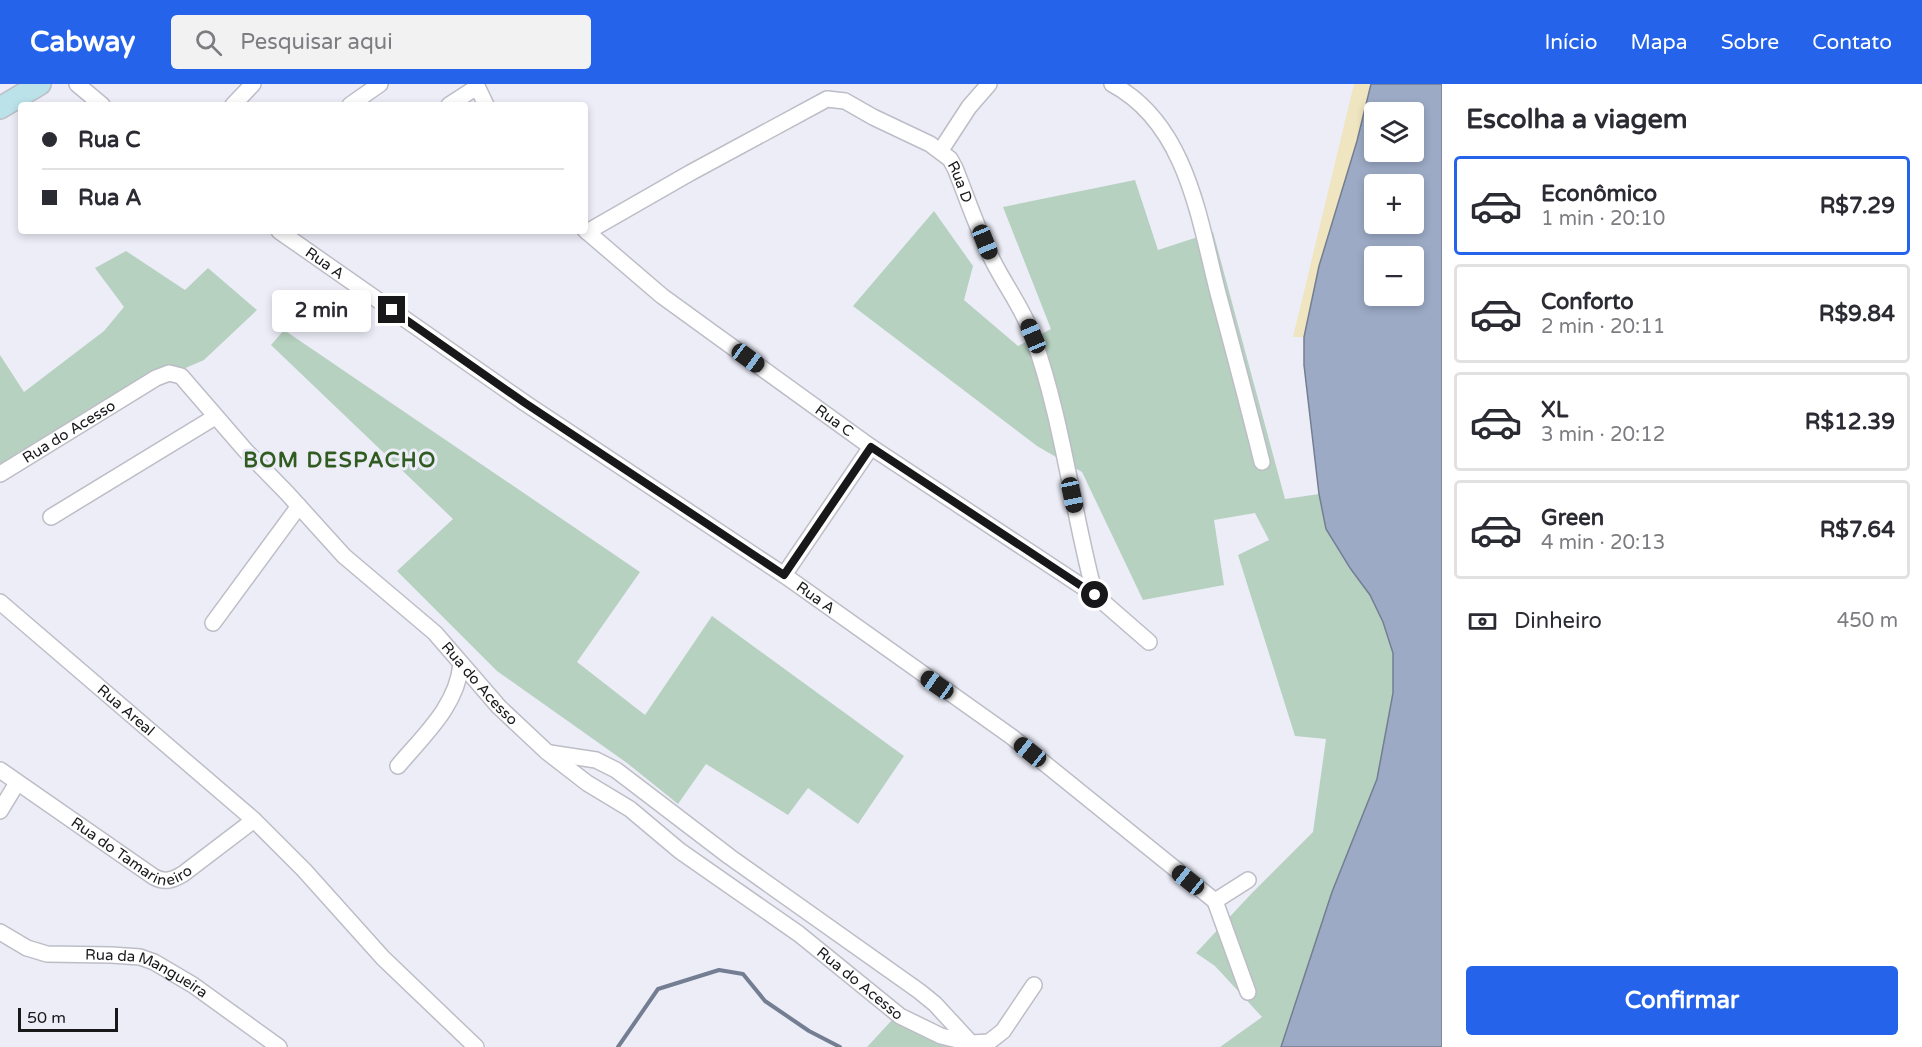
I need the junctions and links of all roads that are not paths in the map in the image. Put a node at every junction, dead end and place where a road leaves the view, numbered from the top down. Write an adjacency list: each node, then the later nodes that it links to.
1 (39, 84): 13 (street)
2 (77, 84): 8 (street)
3 (253, 84): 9 (street)
4 (380, 84): 10 (street)
5 (989, 84): 14 (street)
6 (1112, 84): 20 (street)
7 (476, 85): 11 (street); 12 (street)
8 (98, 102)
9 (236, 102)
10 (354, 102)
11 (453, 102)
12 (484, 102)
13 (0, 108)
14 (941, 150): 15 (street, Rua D); 25 (street, Rua D)
15 (588, 230)
16 (588, 233): 19 (street, Rua C)
17 (283, 234): 24 (street, Rua A)
18 (215, 417): 21 (street, Rua do Acesso); 22 (street, Rua do Acesso); 23 (street)
19 (871, 447): 24 (street); 25 (street, Rua C)
20 (1262, 462)
21 (0, 474)
22 (299, 506): 27 (street); 29 (street, Rua do Acesso)
23 (51, 517)
24 (784, 575): 38 (street, Rua A)
25 (1095, 595): 28 (street, Rua C)
26 (0, 602): 34 (street, Rua Areal)
27 (213, 623)
28 (1149, 642)
29 (461, 664): 30 (street, Rua do Acesso); 31 (street)
30 (547, 752): 35 (street); 37 (street, Rua do Acesso)
31 (398, 765)
32 (5, 775): 33 (street); 34 (street, Rua do Tamarineiro)
33 (0, 811)
34 (254, 820): 44 (street, Rua Areal)
35 (744, 867): 37 (street); 42 (street)
36 (1248, 880): 38 (street)
37 (730, 886): 42 (street, Rua do Acesso)
38 (1215, 901): 41 (street)
39 (0, 932): 43 (street, Rua da Mangueira)
40 (1034, 985): 42 (street, Rua do Acesso)
41 (1248, 992)
42 (971, 1043)
43 (279, 1047)
44 (476, 1047)

